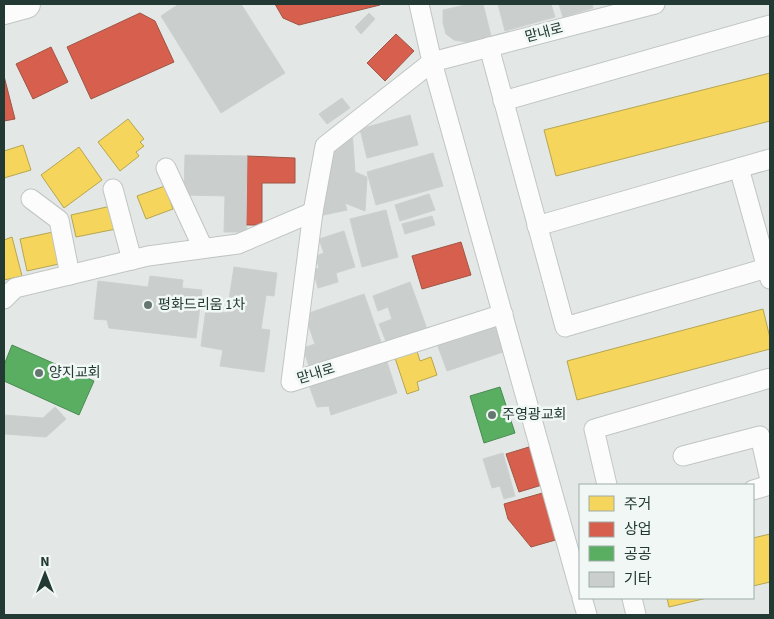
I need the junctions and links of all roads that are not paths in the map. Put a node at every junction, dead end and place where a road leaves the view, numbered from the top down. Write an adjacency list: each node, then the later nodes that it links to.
1 (26, 4): 4 (street)
2 (419, 4): 7 (street)
3 (655, 4): 6 (street, 맏내로)
4 (4, 10)
5 (770, 25): 8 (street)
6 (489, 47): 7 (street, 맏내로); 8 (street)
7 (432, 62): 14 (street, 맏내로); 21 (street)
8 (503, 101): 15 (street)
9 (770, 160): 11 (street)
10 (166, 168): 16 (street)
11 (739, 168): 15 (street); 18 (street)
12 (112, 189): 17 (street)
13 (31, 199): 19 (street)
14 (313, 212): 16 (street); 21 (street, 맏내로)
15 (537, 226): 18 (street)
16 (203, 248): 17 (street)
17 (132, 260): 19 (street)
18 (769, 272)
19 (70, 274): 20 (street)
20 (4, 298)
21 (503, 314): 28 (street)
22 (770, 378): 25 (street)
23 (683, 456): 24 (street)
24 (770, 480)
25 (607, 484)
26 (770, 485): 27 (street)
27 (754, 490)
28 (579, 587)
29 (582, 599): 31 (street)
30 (632, 599): 32 (street)
31 (587, 615)
32 (636, 615)

